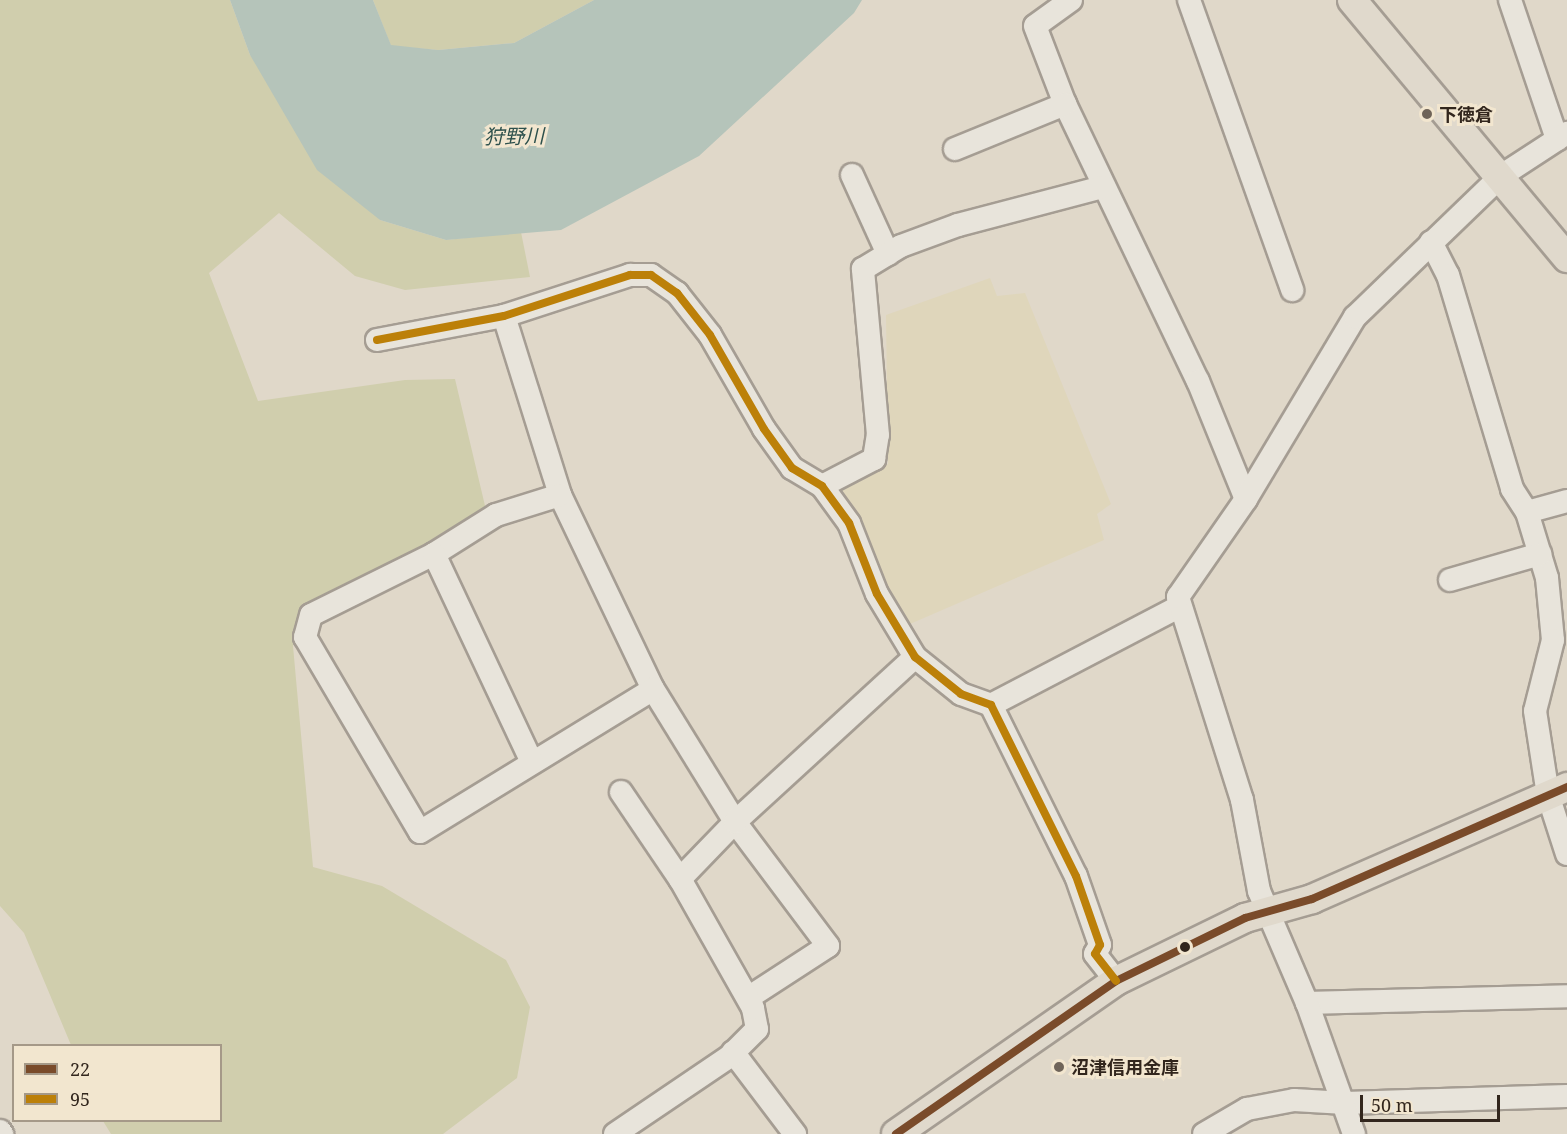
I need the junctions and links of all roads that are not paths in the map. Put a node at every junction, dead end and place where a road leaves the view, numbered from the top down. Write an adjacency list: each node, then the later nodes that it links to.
1 (1071, 0): 5 (street)
2 (1189, 0): 14 (street)
3 (1352, 0): 9 (main road)
4 (1510, 0): 6 (street)
5 (1065, 104): 7 (street); 10 (street)
6 (1562, 136): 9 (street)
7 (955, 148)
8 (852, 176): 12 (street)
9 (1502, 176): 11 (street); 13 (main road)
10 (1103, 187): 12 (street); 19 (street)
11 (1431, 242): 19 (street); 21 (street)
12 (888, 254): 17 (street)
13 (1567, 258)
14 (1292, 290)
15 (504, 316): 16 (street); 17 (street); 18 (street)
16 (376, 340)
17 (822, 486): 26 (street)
18 (561, 495): 22 (street); 27 (street)
19 (1246, 499): 25 (street)
20 (1567, 501): 21 (street)
21 (1527, 512): 23 (street)
22 (434, 554): 29 (street); 29 (street)
23 (1540, 554): 24 (street); 30 (street)
24 (1450, 580)
25 (1180, 606): 28 (street); 35 (street)
26 (915, 657): 28 (street); 32 (street)
27 (653, 689): 29 (street); 32 (street)
28 (991, 705): 36 (street)
29 (532, 762)
30 (1557, 791): 33 (street); 35 (main road)
31 (621, 792): 34 (street)
32 (735, 822): 34 (street); 38 (street)
33 (1567, 854)
34 (680, 879): 38 (street)
35 (1266, 910): 36 (main road); 39 (street)
36 (1116, 981): 45 (main road)
37 (1567, 996): 39 (street)
38 (748, 998): 40 (street)
39 (1306, 1003): 42 (street)
40 (733, 1053): 43 (street); 44 (street)
41 (1567, 1096): 42 (street)
42 (1345, 1103): 46 (street); 47 (street)
43 (615, 1134)
44 (795, 1134)
45 (896, 1134)
46 (1204, 1134)
47 (1354, 1134)

